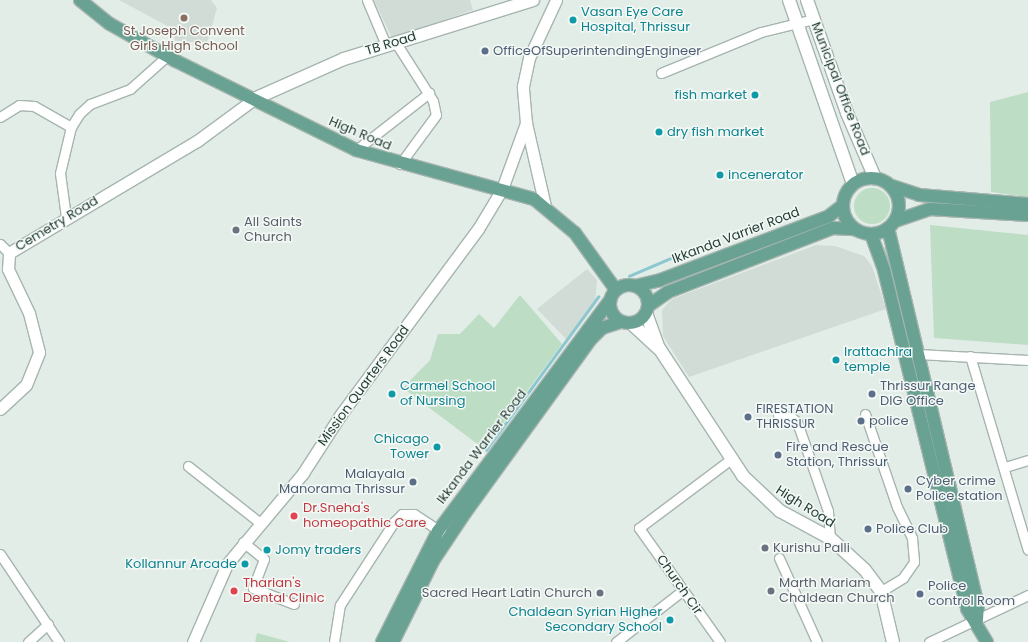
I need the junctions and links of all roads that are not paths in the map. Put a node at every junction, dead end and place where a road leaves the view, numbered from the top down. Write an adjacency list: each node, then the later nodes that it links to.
1 (80, 0): 10 (main road, High Road)
2 (367, 0): 9 (street)
3 (533, 0): 9 (main road, TB Road)
4 (556, 0): 15 (street)
5 (789, 0): 8 (main road)
6 (807, 0): 7 (main road, Municipal Office Road)
7 (814, 19): 8 (street); 19 (main road, Municipal Office Road)
8 (798, 24): 11 (street); 20 (main road)
9 (391, 44): 12 (street); 13 (main road, TB Road)
10 (167, 56): 13 (main road, High Road); 16 (street)
11 (661, 73)
12 (429, 93): 17 (street); 18 (street)
13 (254, 99): 17 (main road, High Road); 27 (street, Cemetry Road)
14 (0, 117): 16 (street)
15 (526, 123): 22 (street, Mission Quarters Road); 25 (street)
16 (71, 127): 27 (street)
17 (356, 150): 18 (main road, High Road)
18 (400, 164): 22 (main road, High Road)
19 (875, 178): 20 (main road); 21 (main road)
20 (854, 184): 24 (main road)
21 (892, 186): 23 (main road); 28 (main road)
22 (502, 189): 25 (main road, High Road); 48 (street, Mission Quarters Road)
23 (1028, 204)
24 (843, 205): 29 (main road); 33 (main road, Ikkanda Varrier Road)
25 (545, 206): 34 (main road, High Road)
26 (1028, 215): 28 (main road)
27 (66, 217): 32 (street, Cemetry Road)
28 (892, 225): 30 (main road); 38 (main road)
29 (855, 229): 30 (main road); 35 (main road)
30 (871, 234): 60 (main road)
31 (0, 244): 32 (street)
32 (5, 260): 41 (street, Cemetry Road)
33 (635, 286): 34 (main road); 35 (main road)
34 (613, 295): 36 (main road); 49 (main road, Ikkanda Warrier Road)
35 (647, 309): 36 (main road); 37 (main road, High Road)
36 (626, 322): 37 (main road); 50 (main road, Ikkanda Warrier Road)
37 (659, 348): 44 (main road, High Road)
38 (918, 354): 39 (street); 60 (main road)
39 (970, 356): 40 (street); 47 (street)
40 (1028, 360)
41 (0, 409)
42 (865, 414): 57 (street)
43 (778, 415): 51 (street)
44 (730, 460): 51 (main road, High Road); 56 (street, Church Cir)
45 (1028, 460): 47 (street)
46 (188, 466): 48 (street)
47 (1005, 467): 53 (street)
48 (259, 522): 52 (street, Mission Quarters Road)
49 (438, 532): 50 (street); 65 (street); 66 (main road, Ikkanda Warrier Road)
50 (449, 537): 67 (main road, Ikkanda Warrier Road)
51 (830, 538): 57 (main road, High Road)
52 (243, 542): 59 (street); 64 (street, Mission Quarters Road)
53 (1028, 550)
54 (0, 554): 61 (street)
55 (780, 558): 70 (street)
56 (682, 591): 68 (street); 69 (street, Church Cir)
57 (881, 591): 71 (main road, High Road)
58 (1028, 595): 60 (street)
59 (294, 604)
60 (977, 621): 72 (street); 73 (main road)
61 (48, 624): 62 (street); 63 (street)
62 (28, 642)
63 (59, 642)
64 (193, 642)
65 (334, 642)
66 (382, 642)
67 (393, 642)
68 (616, 642)
69 (720, 642)
70 (817, 642)
71 (893, 642)
72 (929, 642)
73 (987, 642)

